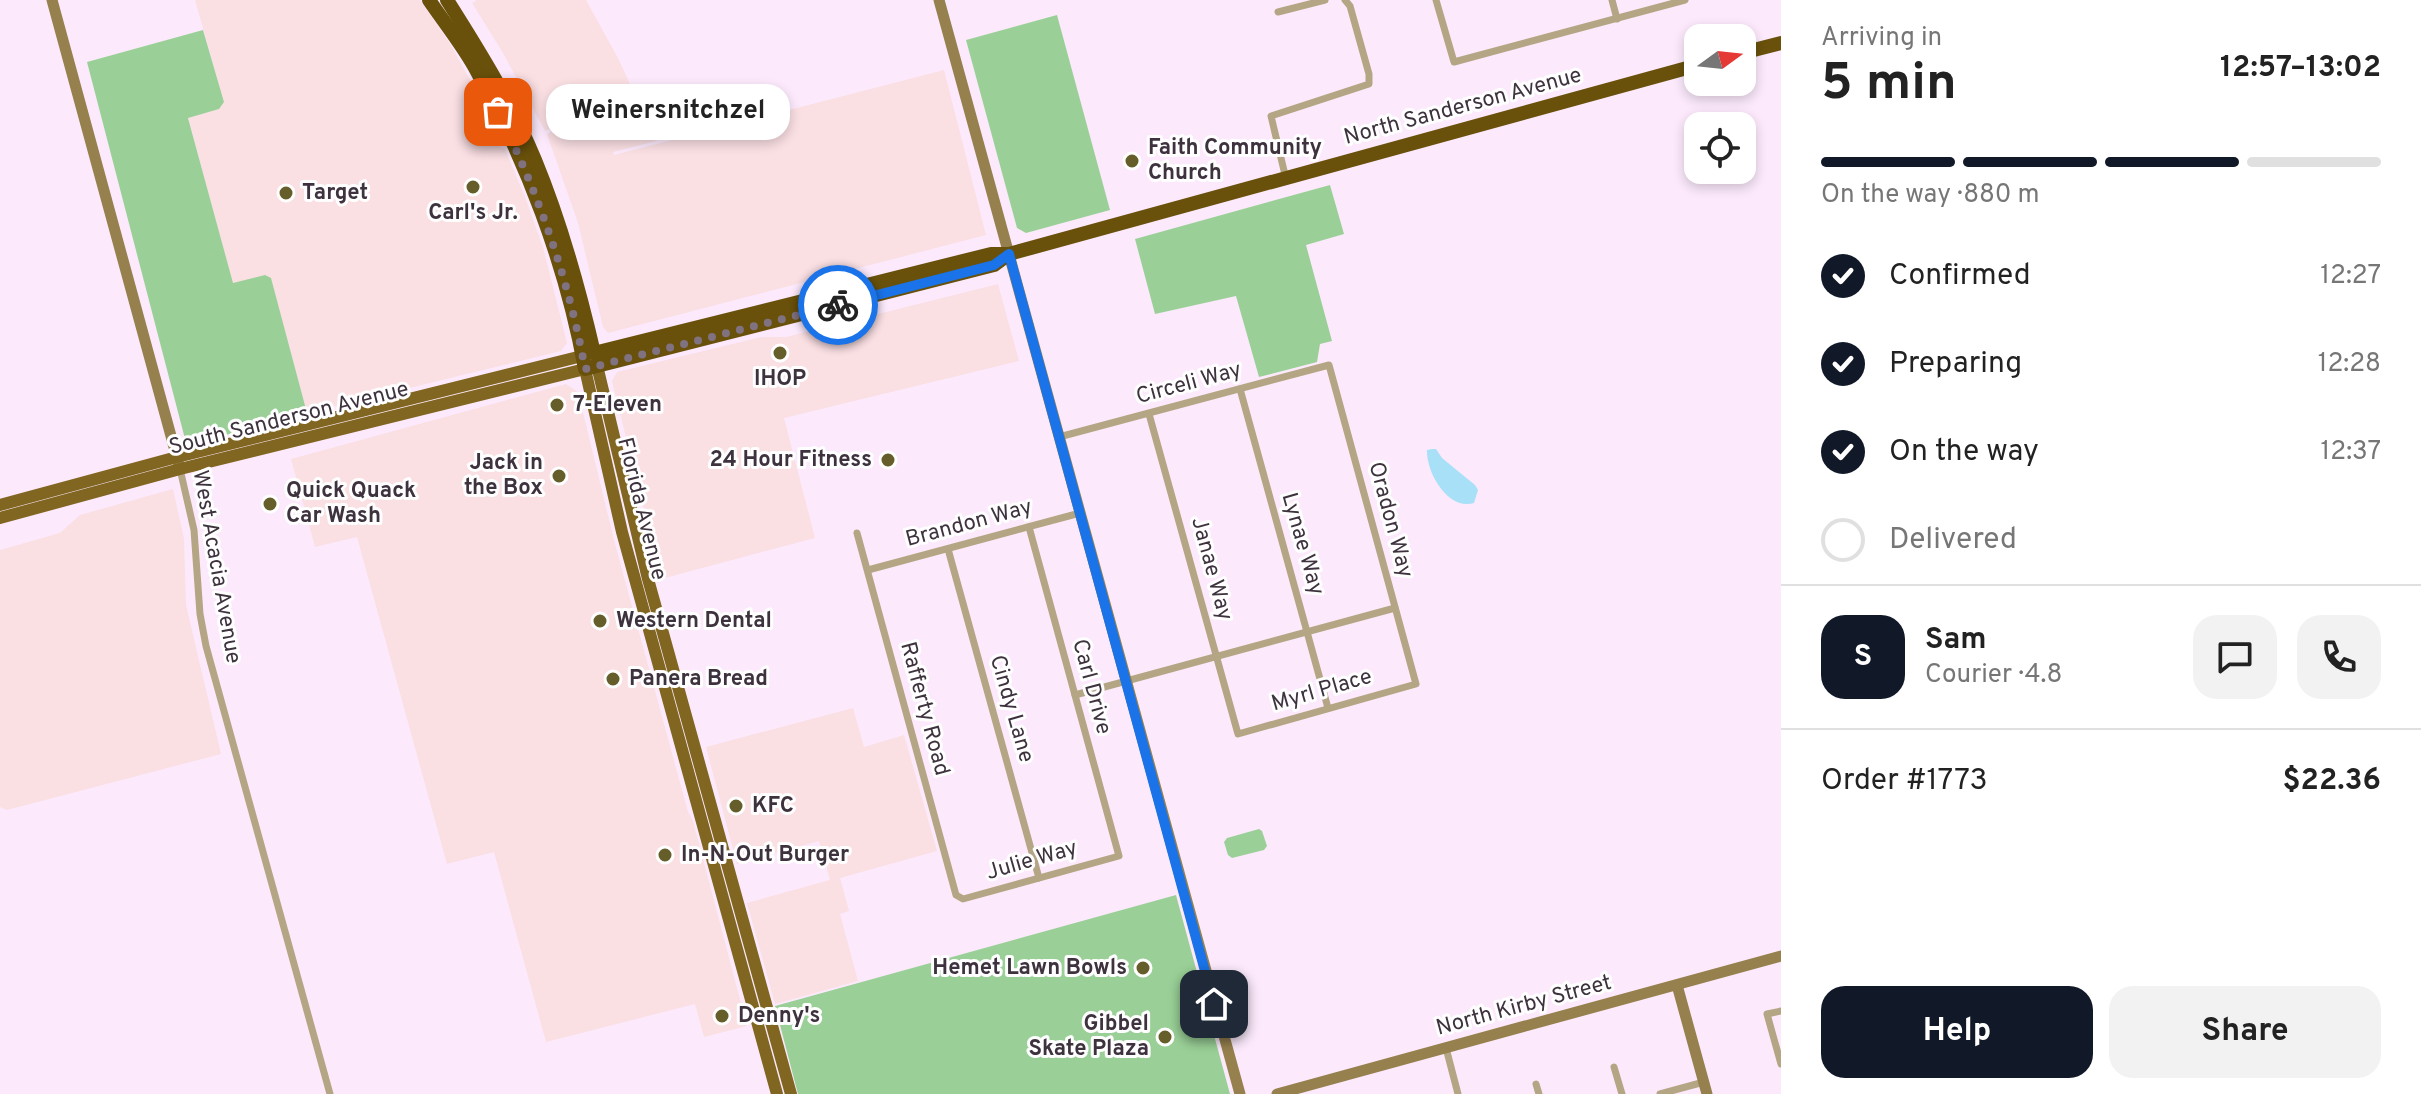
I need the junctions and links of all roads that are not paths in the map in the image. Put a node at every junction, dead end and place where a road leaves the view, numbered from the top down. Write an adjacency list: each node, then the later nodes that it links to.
1 (52, 0): 33 (street, West Acacia Avenue)
2 (429, 0): 13 (highway, Florida Avenue)
3 (447, 0): 16 (highway, Florida Avenue)
4 (939, 0): 18 (street)
5 (1325, 0): 10 (street)
6 (1345, 0): 17 (street)
7 (1436, 0): 11 (street)
8 (1612, 0): 11 (street)
9 (1685, 0): 11 (street)
10 (1278, 12)
11 (1617, 19)
12 (1781, 43): 14 (highway)
13 (462, 48): 16 (highway); 22 (highway, Florida Avenue)
14 (1756, 49)
15 (1684, 69): 17 (highway, North Sanderson Avenue)
16 (524, 136): 22 (highway, Florida Avenue)
17 (1286, 179): 18 (highway, North Sanderson Avenue)
18 (1009, 254): 19 (highway, North Sanderson Avenue); 20 (highway, North Sanderson Avenue); 31 (street)
19 (739, 316): 20 (highway); 21 (highway); 22 (highway, North Sanderson Avenue)
20 (711, 337): 21 (highway, North Sanderson Avenue)
21 (694, 342): 22 (highway, North Sanderson Avenue)
22 (589, 361): 24 (main road, South Sanderson Avenue); 27 (main road, South Sanderson Avenue); 50 (main road, Florida Avenue); 53 (main road, Florida Avenue)
23 (1329, 365): 25 (street, Circeli Way); 41 (street, Oradon Way)
24 (479, 382): 26 (main road, South Sanderson Avenue); 27 (main road)
25 (1240, 389): 28 (street, Circeli Way); 42 (street, Lynae Way)
26 (407, 400): 29 (main road, South Sanderson Avenue); 30 (main road)
27 (419, 409): 30 (main road, South Sanderson Avenue)
28 (1149, 414): 31 (street, Circeli Way); 43 (street, Janae Way)
29 (316, 423): 32 (main road); 33 (main road, South Sanderson Avenue)
30 (337, 429): 32 (main road, South Sanderson Avenue)
31 (1059, 437): 35 (street)
32 (294, 440): 33 (main road, South Sanderson Avenue)
33 (178, 463): 34 (main road, South Sanderson Avenue); 36 (main road, South Sanderson Avenue); 64 (street, West Acacia Avenue)
34 (0, 505)
35 (1080, 513): 37 (street, Brandon Way); 44 (street)
36 (0, 518)
37 (1029, 527): 39 (street, Brandon Way); 46 (street, Carl Drive)
38 (857, 533): 40 (street, Rafferty Road)
39 (948, 549): 40 (street, Brandon Way); 51 (street, Cindy Lane)
40 (868, 570): 52 (street, Rafferty Road)
41 (1395, 608): 42 (street); 45 (street, Oradon Way)
42 (1307, 631): 43 (street); 47 (street, Lynae Way)
43 (1216, 656): 44 (street); 48 (street, Janae Way)
44 (1126, 682): 46 (street); 67 (street)
45 (1416, 684): 47 (street, Myrl Place)
46 (1075, 695): 49 (street, Carl Drive)
47 (1328, 708): 48 (street, Myrl Place)
48 (1238, 734)
49 (1119, 856): 51 (street, Julie Way)
50 (717, 876): 53 (main road); 54 (main road, Florida Avenue)
51 (1039, 878): 52 (street, Julie Way)
52 (956, 895)
53 (745, 929): 57 (main road, Florida Avenue)
54 (739, 956): 57 (main road); 65 (main road, Florida Avenue)
55 (1781, 956): 56 (street, North Kirby Street)
56 (1677, 985): 59 (street, North Kirby Street); 63 (street)
57 (764, 996): 66 (main road, Florida Avenue)
58 (1781, 1011): 60 (street)
59 (1446, 1048): 68 (street, North Kirby Street); 69 (street)
60 (1781, 1064)
61 (1614, 1067): 71 (street)
62 (1536, 1084): 70 (street)
63 (1706, 1088): 72 (street)
64 (330, 1094)
65 (777, 1094)
66 (791, 1094)
67 (1240, 1094)
68 (1277, 1094)
69 (1458, 1094)
70 (1539, 1094)
71 (1622, 1094)
72 (1660, 1094)

